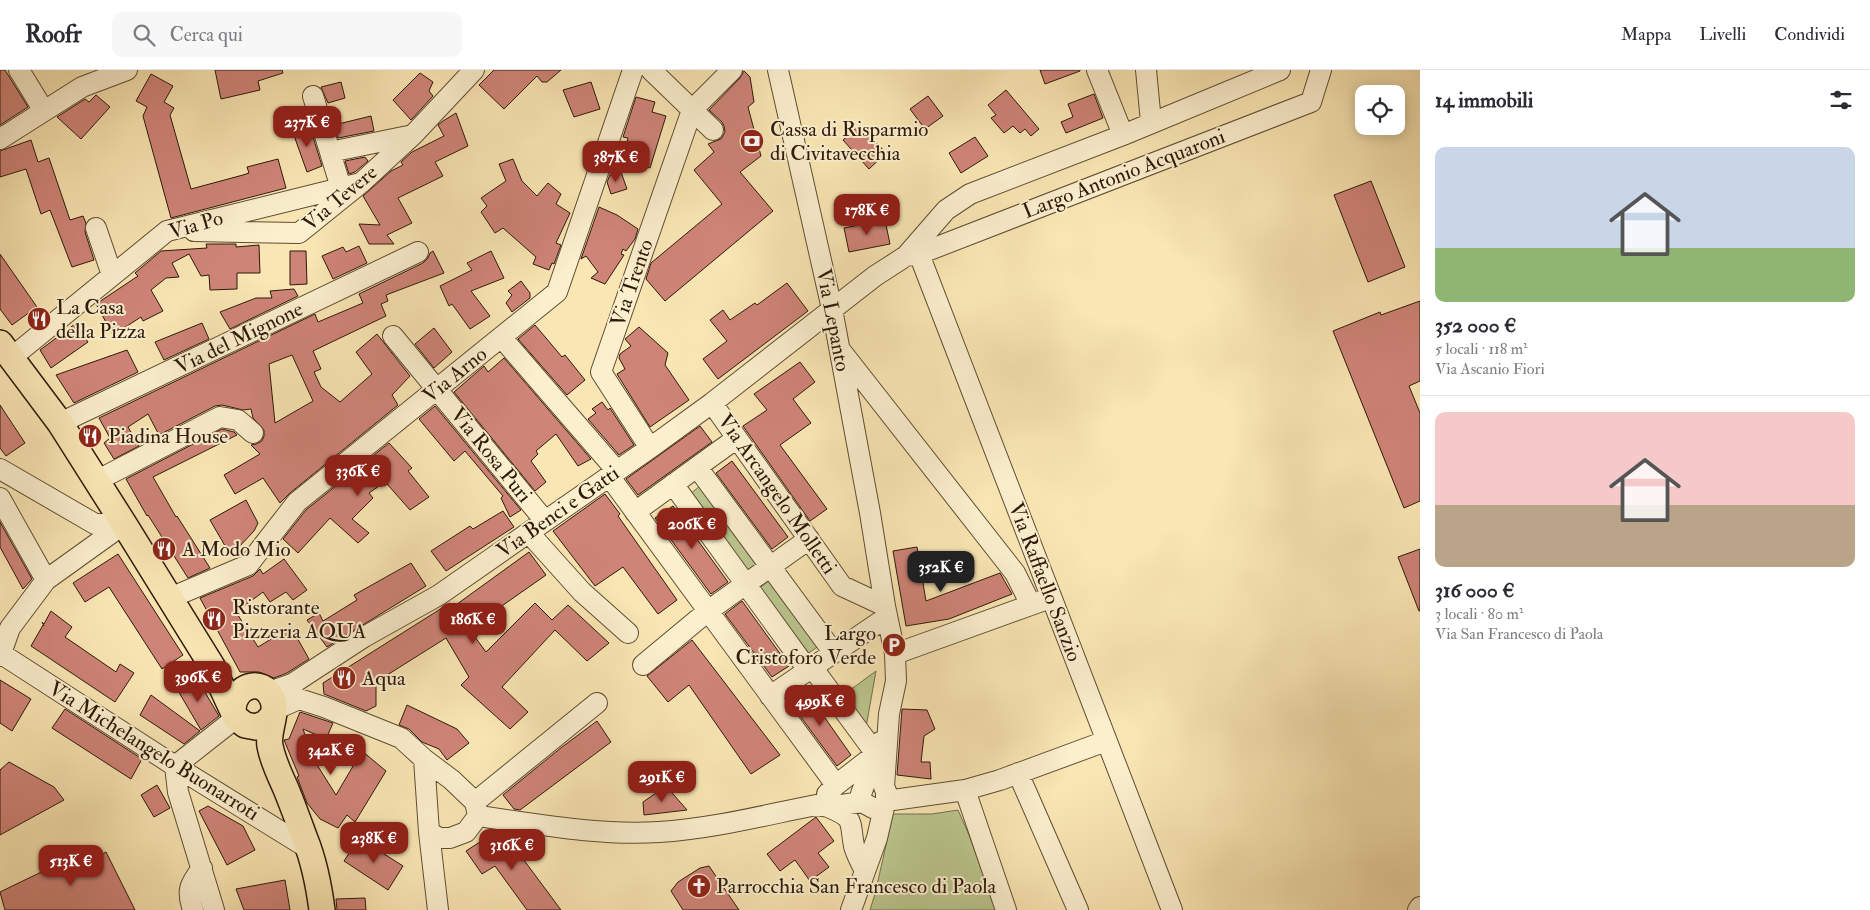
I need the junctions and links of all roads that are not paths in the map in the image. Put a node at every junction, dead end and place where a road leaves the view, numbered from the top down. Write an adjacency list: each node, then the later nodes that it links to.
1 (19, 70): 14 (street)
2 (127, 70): 14 (street)
3 (633, 70): 30 (street, Via Arno)
4 (651, 70): 13 (street)
5 (732, 70): 13 (street)
6 (778, 70): 28 (street, Via Lepanto)
7 (1097, 70): 18 (street)
8 (1146, 70): 15 (street)
9 (1280, 70): 15 (street, Largo Antonio Acquaroni)
10 (1321, 70): 26 (street, Largo Antonio Acquaroni)
11 (467, 72): 17 (street, Via Tevere)
12 (314, 96): 20 (street)
13 (692, 110): 16 (street); 38 (street, Via Trento)
14 (44, 111): 19 (street)
15 (1152, 122): 18 (street, Largo Antonio Acquaroni)
16 (712, 130)
17 (413, 135): 20 (street); 21 (street, Via Tevere)
18 (1123, 135): 26 (street, Largo Antonio Acquaroni)
19 (0, 139)
20 (330, 152): 22 (street)
21 (361, 183): 22 (street, Via Po); 24 (street, Via Tevere)
22 (341, 188): 24 (street, Via Po)
23 (96, 228): 27 (street)
24 (166, 231): 27 (street, Via Po)
25 (418, 252): 35 (street, Via del Mignone)
26 (913, 255): 28 (street, Largo Antonio Acquaroni); 54 (street, Via Raffaello Sanzio)
27 (112, 275): 32 (street, Via Po)
28 (832, 309): 31 (street, Via Lepanto); 34 (street, Via Benci e Gatti)
29 (393, 336): 33 (street, Via Rosa Puri)
30 (502, 338): 33 (street, Via Arno); 41 (street)
31 (839, 348): 55 (street); 57 (street, Via Lepanto)
32 (6, 350): 35 (main road)
33 (437, 390): 46 (street, Via Rosa Puri); 53 (street, Via Arno)
34 (712, 403): 37 (street, Via Arcangelo Molletti); 38 (street, Via Benci e Gatti)
35 (60, 423): 42 (main road)
36 (252, 433): 42 (street)
37 (737, 438): 39 (street); 49 (street, Via Arcangelo Molletti)
38 (650, 448): 41 (street, Via Benci e Gatti)
39 (696, 467): 43 (street); 50 (street)
40 (0, 469): 47 (street)
41 (613, 474): 45 (street); 46 (street, Via Benci e Gatti)
42 (96, 481): 47 (main road)
43 (673, 484): 45 (street); 52 (street)
44 (0, 498): 51 (street)
45 (635, 512): 56 (street)
46 (545, 521): 48 (street, Via Benci e Gatti)
47 (124, 524): 51 (street); 53 (main road)
48 (529, 533): 58 (street); 62 (street, Via Benci e Gatti)
49 (809, 539): 50 (street); 57 (street, Via Arcangelo Molletti)
50 (770, 566): 52 (street); 59 (street)
51 (46, 580): 61 (street)
52 (745, 584): 56 (street); 65 (street)
53 (170, 598): 64 (main road)
54 (1050, 598): 55 (street); 72 (street, Via Raffaello Sanzio)
55 (1031, 605): 60 (street)
56 (708, 611): 63 (street); 66 (street)
57 (886, 611): 59 (street); 60 (street)
58 (628, 633)
59 (834, 653): 65 (street)
60 (896, 654): 70 (street)
61 (0, 655): 76 (street, Via Michelangelo Buonarroti)
62 (328, 661): 67 (street, Via Benci e Gatti); 69 (street)
63 (643, 665)
64 (212, 666): 67 (main road); 71 (main road)
65 (810, 669): 66 (street); 73 (street)
66 (770, 696): 80 (street)
67 (266, 701): 69 (street); 71 (main road); 71 (main road); 75 (main road)
68 (597, 703): 81 (street)
69 (324, 707): 74 (street)
70 (889, 714): 73 (street); 79 (street)
71 (240, 718): 75 (main road); 76 (street)
72 (1106, 741): 77 (street); 93 (street, Via Raffaello Sanzio)
73 (876, 754): 79 (street); 80 (street)
74 (424, 759): 81 (street); 82 (street)
75 (274, 764): 83 (main road)
76 (175, 766): 83 (street, Via Michelangelo Buonarroti); 84 (street)
77 (1018, 773): 78 (street); 92 (street)
78 (965, 790): 79 (street); 91 (street)
79 (874, 796): 80 (street); 85 (street)
80 (826, 799): 81 (street); 85 (street)
81 (476, 809): 82 (street)
82 (428, 832): 89 (street)
83 (309, 849): 88 (main road)
84 (202, 868): 86 (street); 87 (street)
85 (865, 871): 90 (street)
86 (193, 910)
87 (214, 910)
88 (322, 910)
89 (438, 910)
90 (851, 910)
91 (1006, 910)
92 (1078, 910)
93 (1172, 910)

